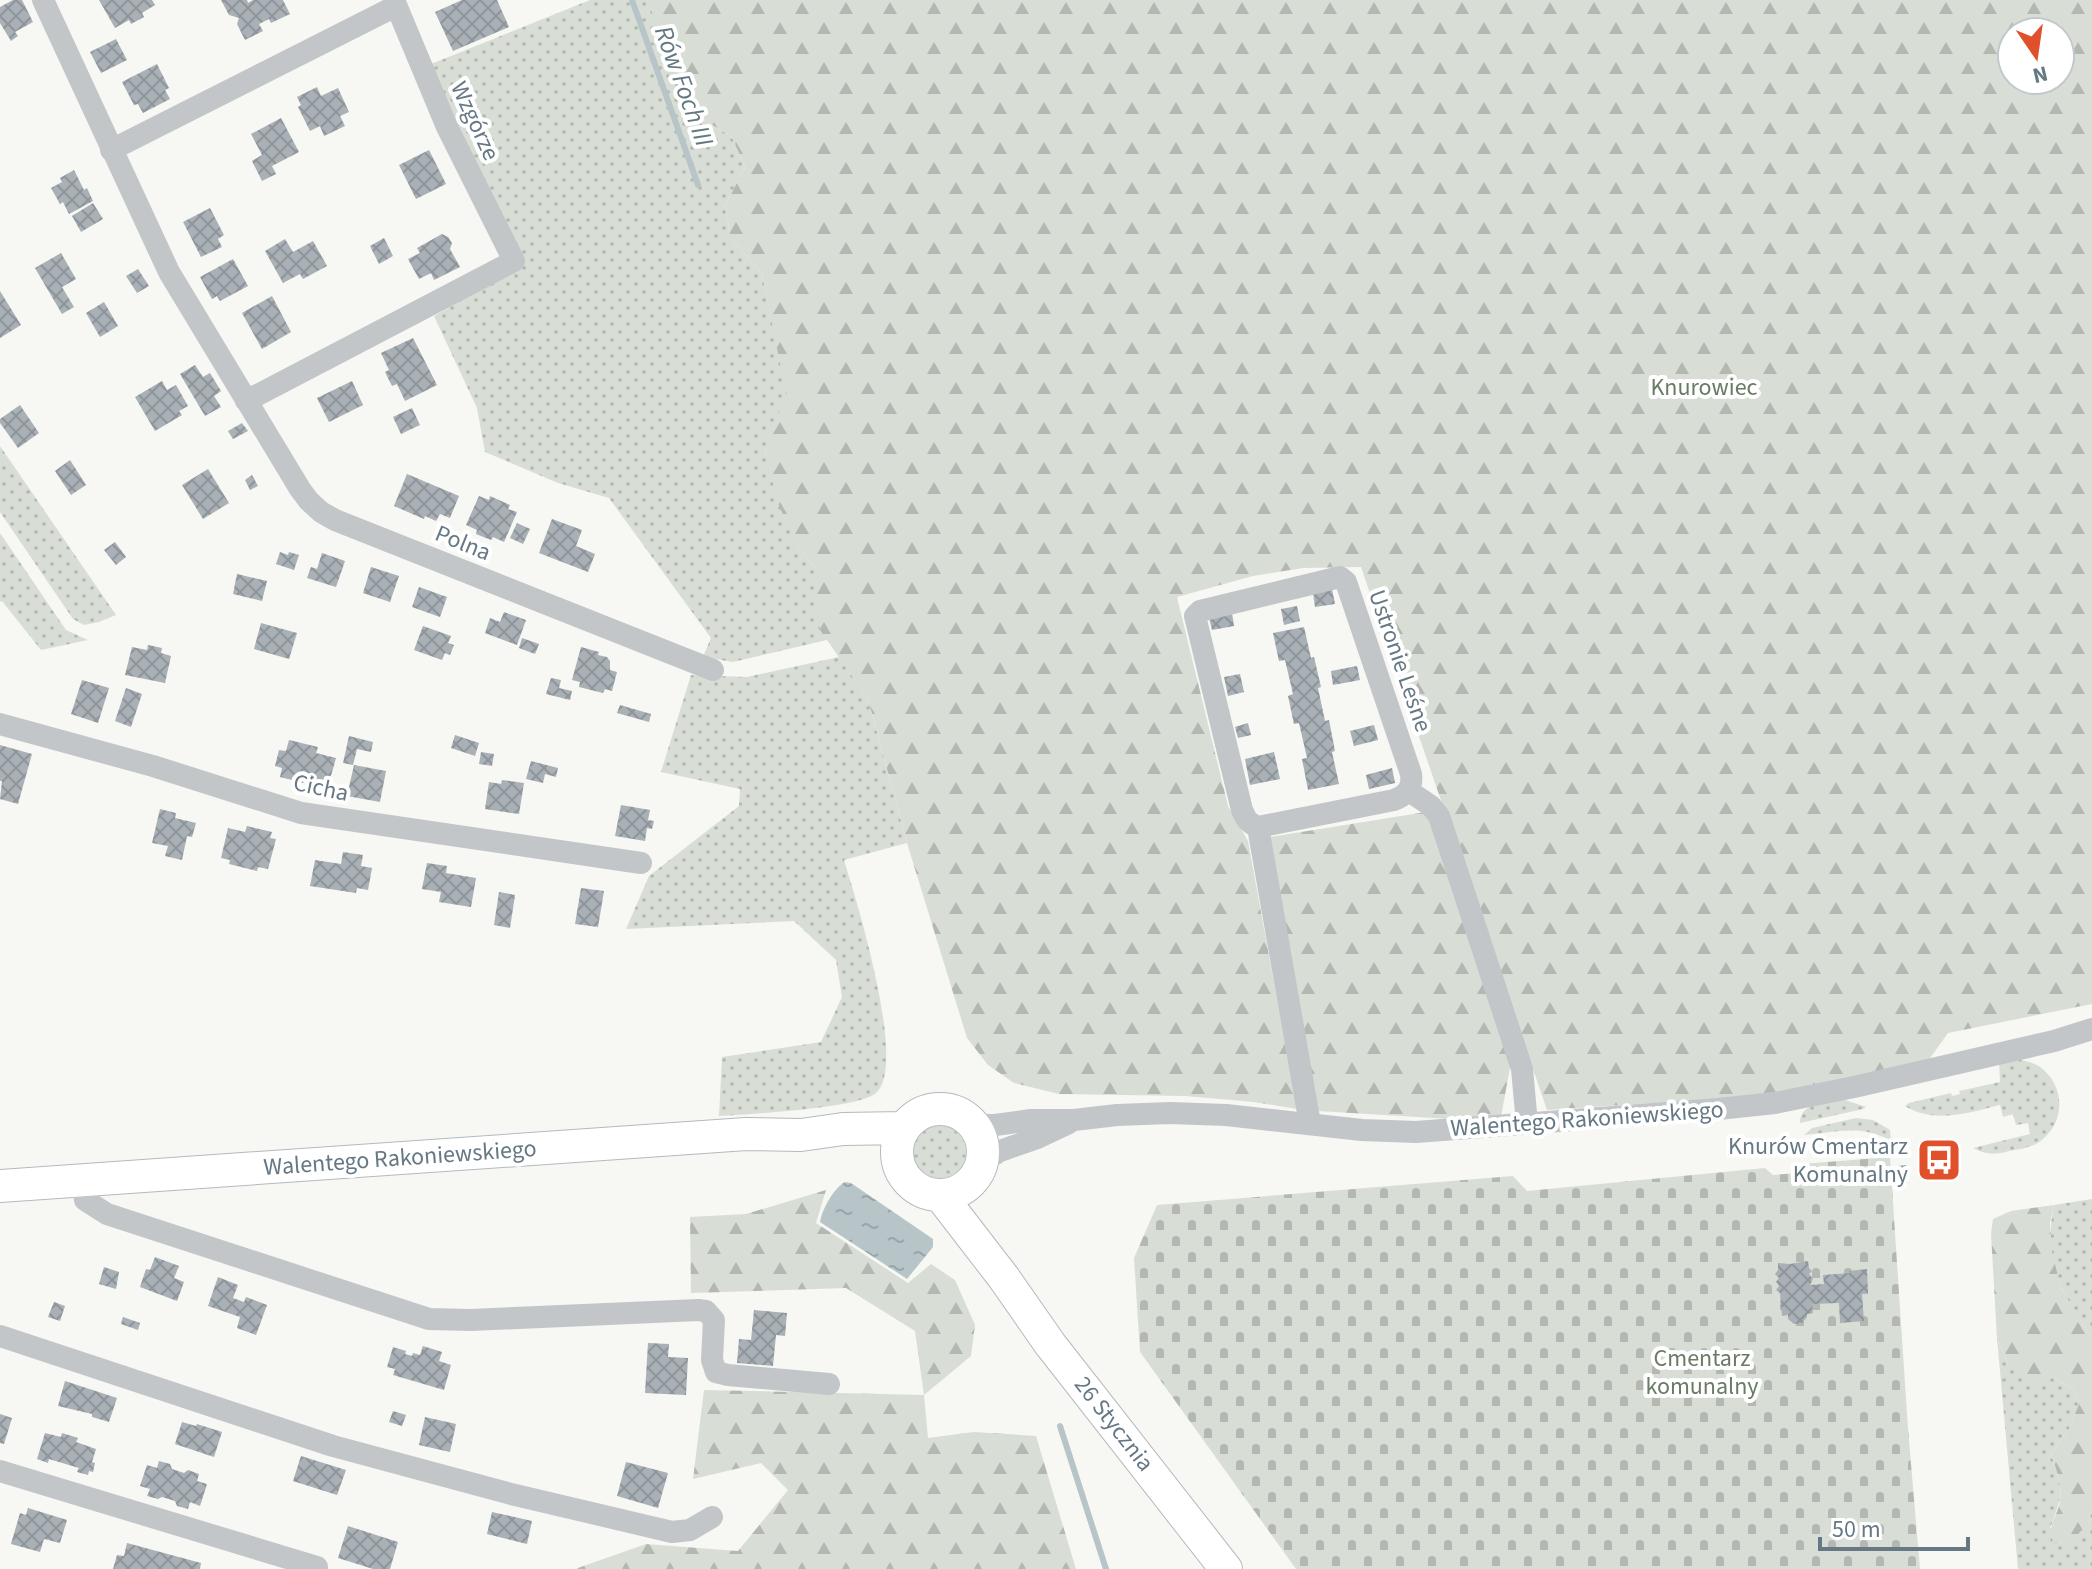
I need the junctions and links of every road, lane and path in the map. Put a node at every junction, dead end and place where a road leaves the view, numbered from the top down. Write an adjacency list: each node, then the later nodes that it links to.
1 (43, 0): 3 (street, Polna)
2 (395, 3): 3 (street); 4 (street, Wzgórze)
3 (111, 150): 4 (street, Polna)
4 (246, 401): 5 (street, Polna)
5 (713, 670)
6 (0, 724): 9 (street, Cicha)
7 (1409, 791): 8 (street); 8 (street, Ustronie Leśne); 13 (street)
8 (1258, 827): 12 (street, Ustronie Leśne)
9 (641, 863)
10 (2092, 1029): 13 (street, Walentego Rakoniewskiego)
11 (1074, 1120): 12 (street, Walentego Rakoniewskiego); 14 (street, Walentego Rakoniewskiego); 18 (street, Walentego Rakoniewskiego)
12 (1310, 1124): 13 (street, Walentego Rakoniewskiego)
13 (1527, 1124)
14 (974, 1125): 15 (street); 18 (street)
15 (903, 1128): 16 (street, Walentego Rakoniewskiego); 17 (street)
16 (801, 1135): 17 (street, Walentego Rakoniewskiego); 19 (street, Walentego Rakoniewskiego)
17 (898, 1165): 21 (street)
18 (977, 1171): 21 (street); 22 (street, 26 Stycznia)
19 (82, 1181): 20 (street, Walentego Rakoniewskiego); 24 (street)
20 (0, 1186)
21 (940, 1195): 22 (street, 26 Stycznia)
22 (1004, 1278): 28 (street, 26 Stycznia)
23 (0, 1336): 26 (street)
24 (829, 1384)
25 (0, 1471): 27 (street)
26 (712, 1517)
27 (317, 1567)
28 (1226, 1569)

